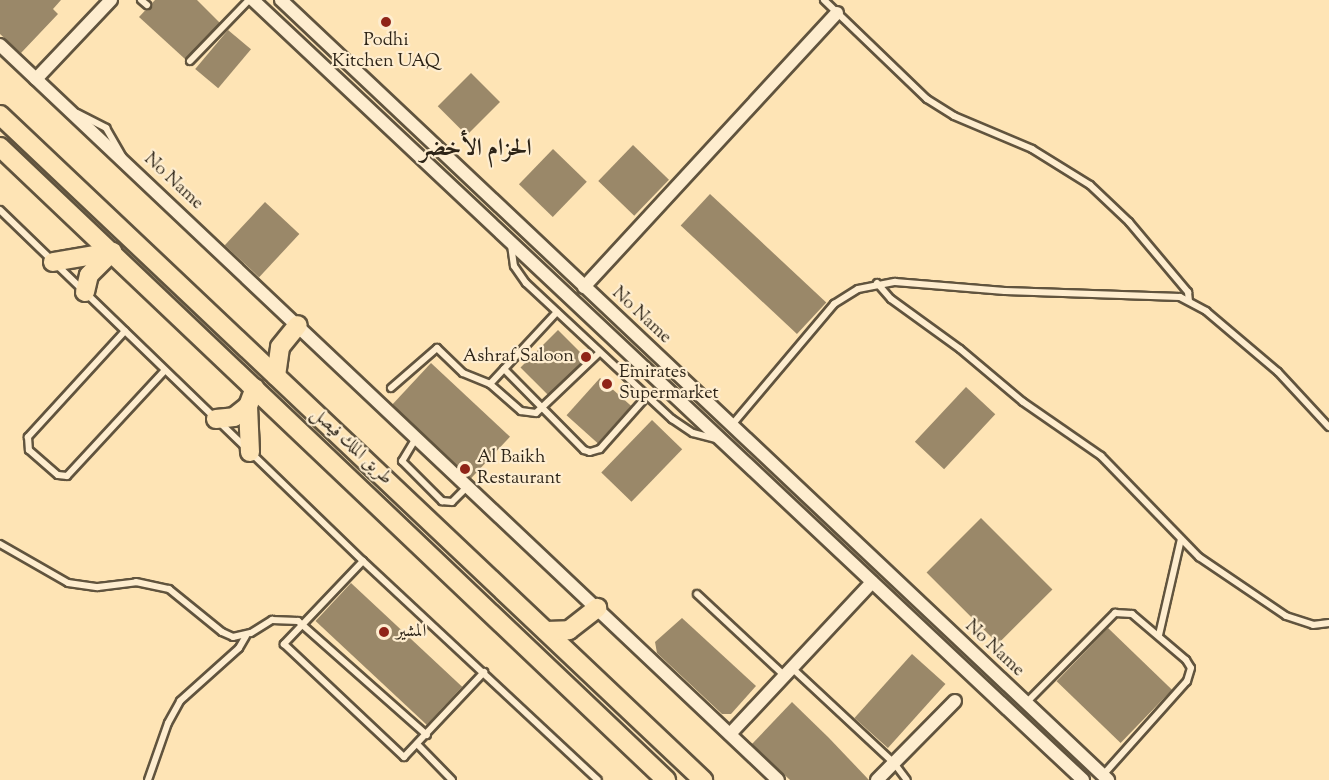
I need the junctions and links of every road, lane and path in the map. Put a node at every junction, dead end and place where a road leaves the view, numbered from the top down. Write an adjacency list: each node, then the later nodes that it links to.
1 (111, 0): 8 (street)
2 (251, 0): 7 (lane); 12 (street, No Name)
3 (280, 0): 16 (street, No Name)
4 (824, 0): 5 (lane)
5 (837, 13): 16 (street); 18 (lane)
6 (0, 45): 8 (street, No Name)
7 (190, 61)
8 (36, 79): 20 (street, No Name)
9 (0, 115): 25 (main road, طريق الملك فيصل)
10 (0, 147): 13 (main road, طريق الملك فيصل)
11 (0, 210): 14 (lane)
12 (511, 245): 19 (lane); 36 (street, No Name)
13 (112, 252): 14 (main road); 17 (main road); 27 (main road, طريق الملك فيصل)
14 (53, 262): 17 (lane)
15 (877, 283): 18 (lane); 33 (lane); 39 (lane)
16 (584, 287): 33 (street, No Name)
17 (85, 292): 21 (lane)
18 (1189, 301): 34 (lane)
19 (557, 312): 22 (lane); 23 (lane)
20 (298, 326): 25 (main road); 35 (street, No Name)
21 (125, 331): 24 (lane); 24 (lane)
22 (600, 352): 29 (lane); 31 (lane)
23 (504, 369): 26 (lane); 31 (lane)
24 (165, 370): 32 (lane)
25 (276, 376): 47 (main road, طريق الملك فيصل)
26 (490, 384): 28 (lane); 31 (lane)
27 (255, 388): 30 (main road); 62 (main road, طريق الملك فيصل)
28 (391, 388)
29 (647, 396): 31 (lane); 36 (lane)
30 (248, 406): 32 (main road); 37 (main road)
31 (543, 408)
32 (216, 419): 37 (lane)
33 (731, 426): 53 (street, No Name)
34 (1329, 427)
35 (416, 437): 38 (street, No Name); 38 (lane)
36 (718, 439): 42 (street, No Name)
37 (250, 452): 41 (lane)
38 (468, 486): 44 (street, No Name)
39 (1181, 540): 45 (lane); 48 (lane)
40 (0, 544): 49 (lane)
41 (363, 561): 46 (lane); 50 (lane)
42 (872, 582): 51 (street); 67 (street, No Name)
43 (697, 594): 51 (lane)
44 (597, 608): 47 (main road); 54 (street, No Name)
45 (1329, 623)
46 (304, 624): 49 (lane); 55 (lane); 56 (lane)
47 (546, 632): 63 (main road, طريق الملك فيصل)
48 (1159, 635): 53 (lane); 58 (lane)
49 (246, 636): 59 (lane)
50 (484, 672): 55 (lane); 61 (lane)
51 (788, 672): 54 (street); 57 (lane)
52 (955, 700): 57 (street)
53 (1026, 703): 58 (street, No Name)
54 (730, 734): 64 (street, No Name)
55 (427, 735): 56 (lane)
56 (417, 744): 60 (lane)
57 (894, 763): 65 (street); 66 (lane)
58 (1106, 778)
59 (148, 780)
60 (452, 780)
61 (598, 780)
62 (666, 780)
63 (703, 780)
64 (778, 780)
65 (877, 780)
66 (907, 780)
67 (1083, 780)

